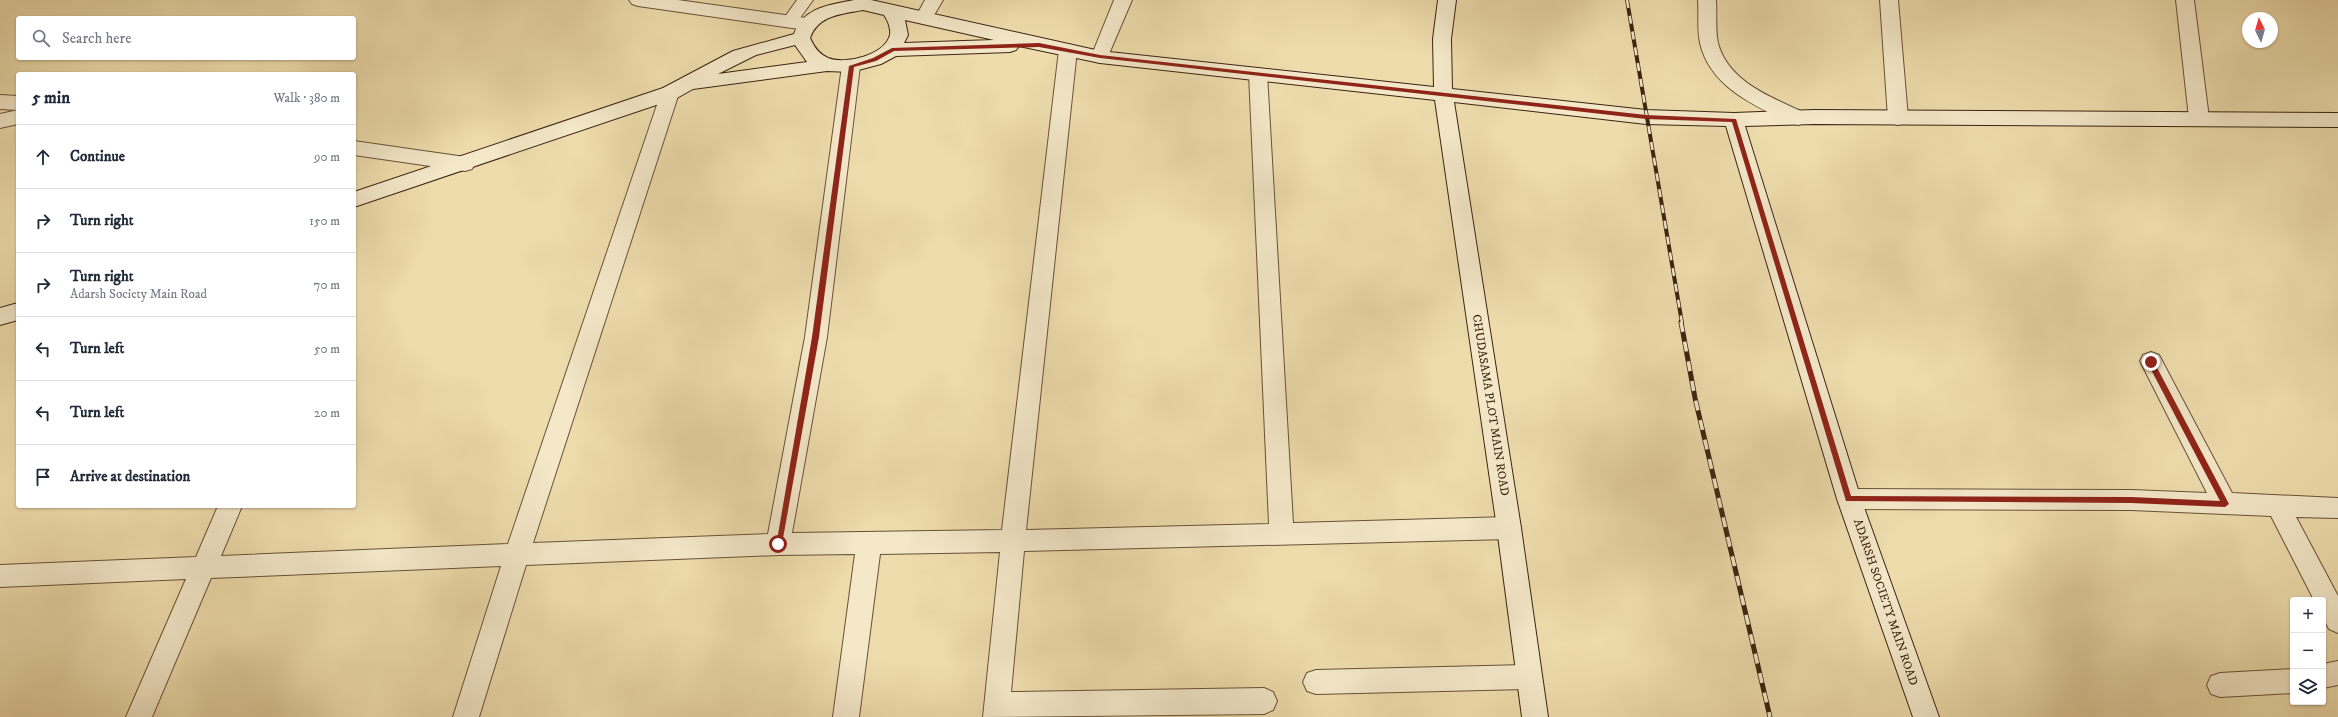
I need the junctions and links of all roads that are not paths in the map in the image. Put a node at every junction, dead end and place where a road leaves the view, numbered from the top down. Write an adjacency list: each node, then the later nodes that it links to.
1 (638, 0): 11 (street)
2 (805, 0): 11 (lane)
3 (934, 0): 10 (street)
4 (1123, 0): 15 (street)
5 (1447, 0): 20 (street, CHUDASAMA PLOT MAIN ROAD)
6 (1707, 0): 24 (street)
7 (1889, 0): 25 (street)
8 (2184, 0): 26 (street)
9 (892, 12): 10 (street); 11 (street); 13 (street)
10 (924, 18): 12 (street)
11 (799, 28): 16 (street); 19 (street)
12 (1039, 45): 13 (street); 14 (street)
13 (892, 50): 17 (street)
14 (1068, 50): 15 (street); 45 (street)
15 (1100, 57): 18 (street)
16 (827, 65): 17 (street); 19 (street)
17 (851, 66): 47 (street)
18 (1258, 74): 20 (street); 44 (street)
19 (679, 89): 33 (street); 48 (street)
20 (1443, 94): 27 (street); 43 (street, CHUDASAMA PLOT MAIN ROAD)
21 (0, 102): 22 (street)
22 (16, 103)
23 (16, 117): 30 (street)
24 (1798, 118): 25 (street); 27 (street)
25 (1898, 118): 26 (street)
26 (2199, 118): 28 (street)
27 (1734, 120): 38 (street, ADARSH SOCIETY MAIN ROAD)
28 (2318, 120): 29 (street); 31 (street)
29 (2338, 120)
30 (0, 121)
31 (2338, 128)
32 (356, 148): 33 (street)
33 (465, 164): 34 (street)
34 (356, 199)
35 (16, 312): 36 (street)
36 (0, 317)
37 (2151, 362): 39 (street)
38 (1849, 499): 39 (street); 64 (street, ADARSH SOCIETY MAIN ROAD)
39 (2225, 504): 40 (street)
40 (2278, 506): 42 (street); 51 (street)
41 (229, 508): 49 (street)
42 (2338, 508)
43 (1509, 528): 44 (street); 54 (street, CHUDASAMA PLOT MAIN ROAD)
44 (1282, 534): 45 (street)
45 (1013, 541): 46 (street); 59 (street)
46 (869, 543): 47 (street); 62 (street)
47 (778, 544): 48 (street)
48 (516, 554): 49 (street); 61 (street)
49 (204, 567): 50 (street); 60 (street)
50 (0, 576)
51 (2338, 621)
52 (2338, 674): 53 (street)
53 (2326, 676)
54 (1528, 677): 56 (street); 63 (street, CHUDASAMA PLOT MAIN ROAD)
55 (2290, 681): 57 (street)
56 (1316, 682)
57 (2220, 685)
58 (1264, 701): 59 (street)
59 (997, 711)
60 (139, 717)
61 (466, 717)
62 (846, 717)
63 (1535, 717)
64 (1926, 717)

